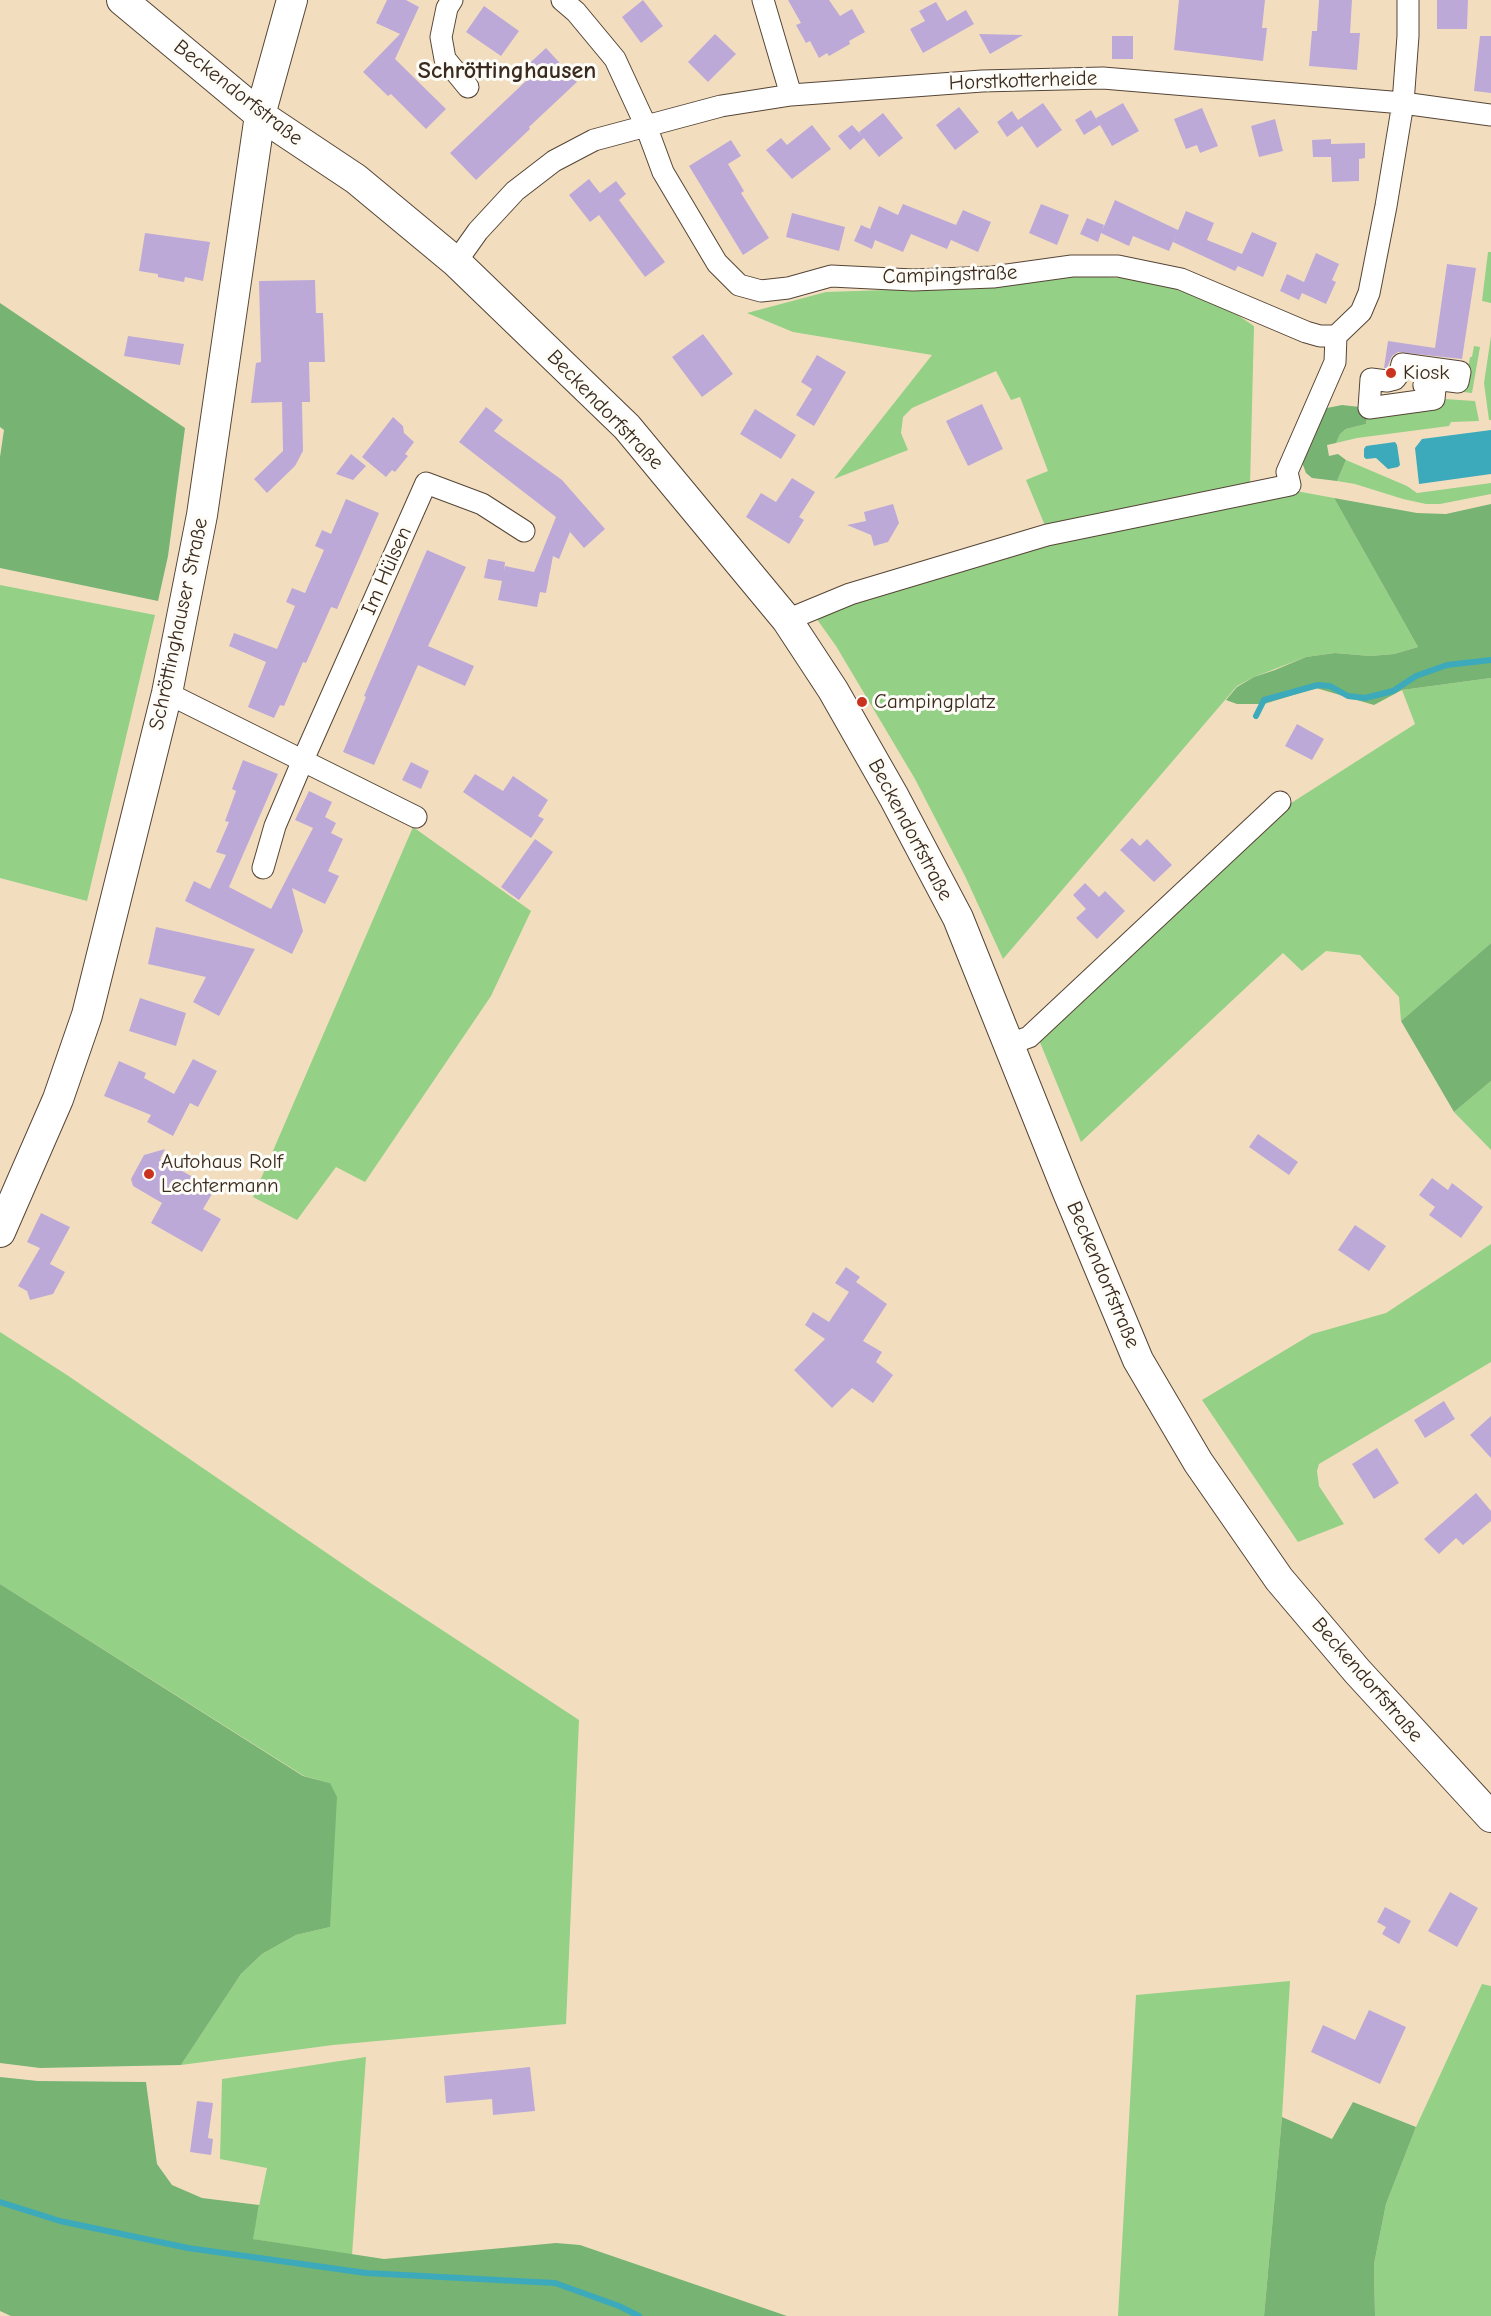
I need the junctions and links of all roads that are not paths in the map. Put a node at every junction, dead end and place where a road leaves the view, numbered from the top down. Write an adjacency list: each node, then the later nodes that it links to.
1 (122, 0): 10 (street, Beckendorfstraße)
2 (292, 0): 10 (street, Schröttinghauser Straße)
3 (452, 0): 7 (street)
4 (562, 0): 12 (street)
5 (763, 0): 8 (street)
6 (1408, 0): 9 (street)
7 (468, 87)
8 (791, 95): 9 (street, Horstkotterheide); 12 (street, Horstkotterheide)
9 (1402, 103): 11 (street, Horstkotterheide); 14 (street)
10 (260, 115): 13 (street, Beckendorfstraße); 18 (street, Schröttinghauser Straße)
11 (1491, 115)
12 (646, 126): 13 (street, Horstkotterheide); 14 (street, Campingstraße)
13 (456, 262): 17 (street, Beckendorfstraße)
14 (1336, 336): 17 (street)
15 (1369, 408): 15 (street)
16 (524, 531): 19 (street, Im Hülsen)
17 (787, 620): 23 (street, Beckendorfstraße)
18 (166, 693): 19 (street); 24 (street, Schröttinghauser Straße)
19 (303, 760): 21 (street); 22 (street, Im Hülsen)
20 (1280, 802): 23 (street)
21 (416, 817)
22 (263, 868)
23 (1010, 1044): 25 (street, Beckendorfstraße)
24 (0, 1232)
25 (1491, 1817)

